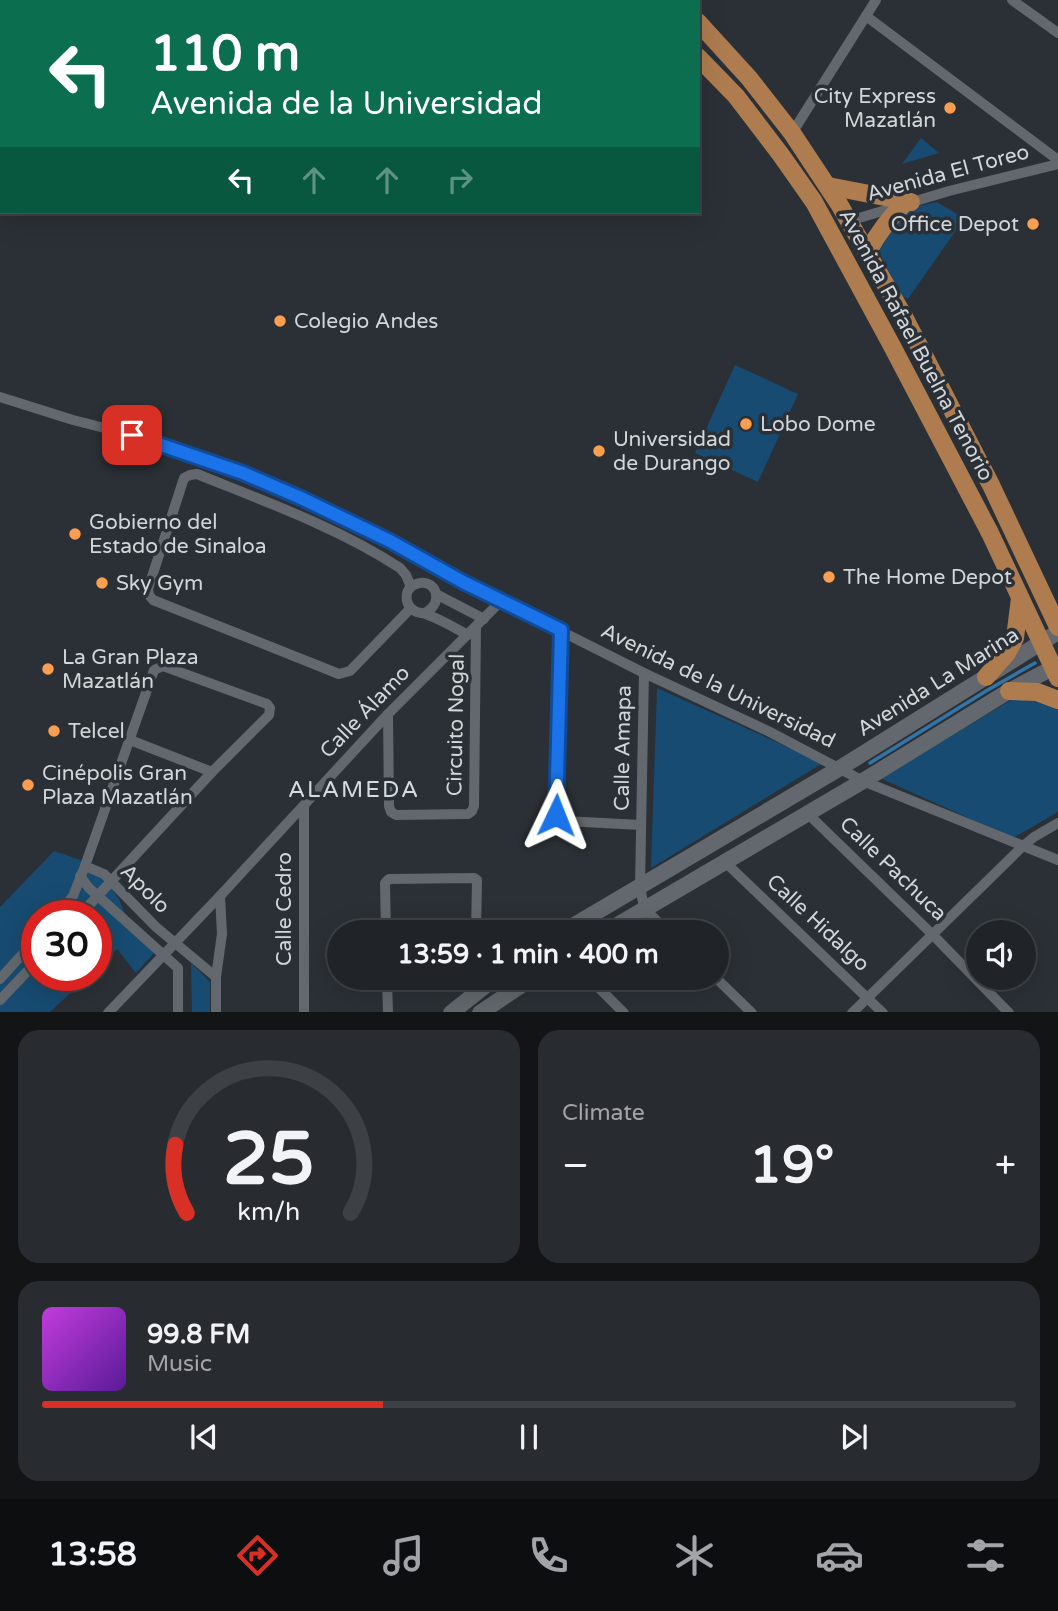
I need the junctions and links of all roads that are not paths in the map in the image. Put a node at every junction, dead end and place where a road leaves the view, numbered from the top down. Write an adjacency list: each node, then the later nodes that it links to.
1 (876, 0): 3 (street)
2 (1012, 0): 5 (street)
3 (866, 16): 7 (street); 8 (street)
4 (700, 24): 7 (main road, Avenida Rafael Buelna Tenorio)
5 (1058, 33)
6 (700, 59): 12 (main road, Avenida Rafael Buelna Tenorio)
7 (792, 133): 9 (main road, Avenida Rafael Buelna Tenorio)
8 (1058, 162): 10 (street, Avenida El Toreo)
9 (828, 186): 10 (main road); 11 (main road, Avenida Rafael Buelna Tenorio)
10 (907, 203): 11 (street, Avenida El Toreo); 13 (main road)
11 (849, 221): 12 (main road); 13 (main road, Avenida Rafael Buelna Tenorio)
12 (829, 229): 18 (main road, Avenida Rafael Buelna Tenorio)
13 (867, 253): 17 (main road, Avenida Rafael Buelna Tenorio)
14 (0, 397): 19 (street, Avenida de la Universidad)
15 (411, 587): 16 (street); 20 (street); 20 (street)
16 (436, 594): 21 (street); 22 (street)
17 (1050, 594): 23 (main road, Avenida Rafael Buelna Tenorio)
18 (1020, 598): 27 (main road, Avenida Rafael Buelna Tenorio); 30 (main road)
19 (501, 601): 22 (street, Calle Álamo); 24 (street, Avenida de la Universidad)
20 (410, 609): 21 (street)
21 (425, 613): 26 (street)
22 (480, 623): 26 (street, Calle Álamo); 33 (street, Circuito Nogal)
23 (1058, 627)
24 (561, 630): 29 (street, Avenida de la Universidad); 41 (street)
25 (1058, 632): 27 (main road, Avenida La Marina)
26 (468, 635): 33 (street, Calle Álamo)
27 (1041, 643): 28 (main road, Avenida Rafael Buelna Tenorio); 30 (main road, Avenida La Marina)
28 (1056, 670): 31 (main road)
29 (645, 673): 35 (street, Avenida de la Universidad); 41 (street, Calle Amapa)
30 (986, 677): 35 (main road, Avenida La Marina)
31 (1009, 691): 32 (main road); 37 (main road)
32 (1058, 701)
33 (388, 714): 38 (street, Calle Álamo)
34 (130, 740): 36 (street); 36 (street); 45 (street)
35 (840, 768): 37 (street); 47 (main road, Avenida La Marina)
36 (212, 772): 46 (street)
37 (863, 781): 39 (main road); 42 (street)
38 (304, 806): 49 (street, Calle Álamo); 77 (street, Calle Cedro)
39 (808, 814): 44 (main road); 58 (street, Calle Pachuca)
40 (1058, 823): 42 (street)
41 (641, 825): 47 (street, Calle Amapa)
42 (1022, 847): 43 (street); 58 (street)
43 (1058, 860)
44 (726, 863): 52 (main road); 71 (street, Calle Hidalgo)
45 (83, 871): 46 (street, Apolo); 48 (street, Apolo); 50 (street)
46 (111, 882): 48 (street); 59 (street, Apolo)
47 (640, 886): 52 (street); 55 (main road, Avenida La Marina)
48 (99, 895): 51 (street); 60 (street, Apolo)
49 (220, 896): 59 (street, Calle Álamo); 62 (street)
50 (70, 900)
51 (94, 900)
52 (644, 908): 56 (main road); 57 (street)
53 (386, 920): 54 (street)
54 (476, 920)
55 (583, 920)
56 (625, 920)
57 (656, 920)
58 (932, 934): 71 (street); 84 (street, Calle Pachuca)
59 (174, 944): 60 (street, Calle Álamo); 62 (street, Apolo)
60 (163, 955): 74 (street); 75 (street, Apolo)
61 (21, 957): 64 (street)
62 (216, 977): 76 (street)
63 (21, 978): 65 (street)
64 (1, 979): 65 (street)
65 (11, 989): 72 (street)
66 (387, 990): 78 (street)
67 (472, 990): 79 (main road)
68 (516, 990): 73 (main road)
69 (601, 990): 80 (street)
70 (728, 990): 81 (street)
71 (868, 997): 82 (street); 83 (street, Calle Hidalgo)
72 (0, 1000)
73 (487, 1011)
74 (109, 1012)
75 (178, 1012)
76 (216, 1012)
77 (304, 1012)
78 (387, 1012)
79 (452, 1012)
80 (623, 1012)
81 (750, 1012)
82 (853, 1012)
83 (882, 1012)
84 (1008, 1012)

